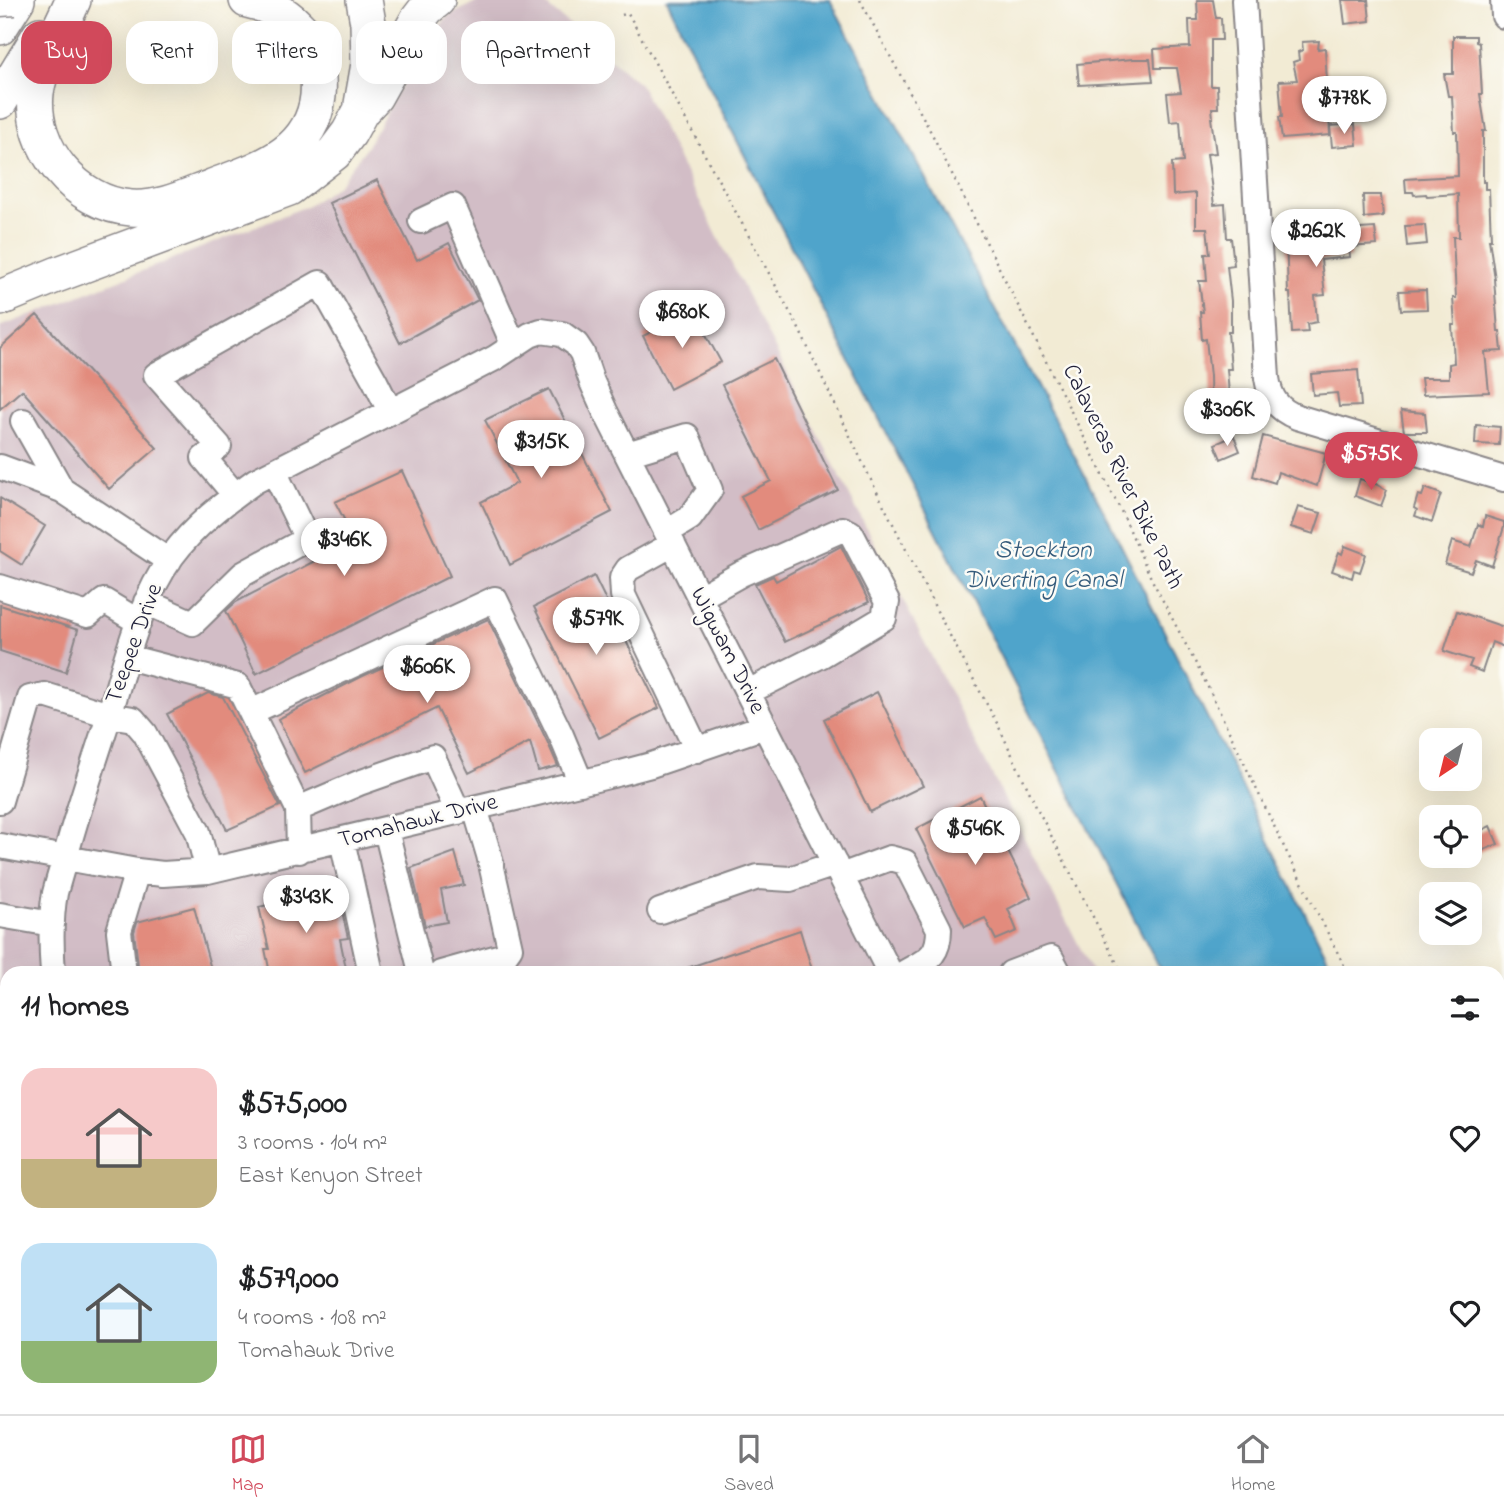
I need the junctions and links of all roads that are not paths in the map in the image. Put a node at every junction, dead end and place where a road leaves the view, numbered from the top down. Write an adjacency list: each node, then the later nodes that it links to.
1 (16, 0): 9 (main road, bridge); 12 (highway)
2 (63, 0): 13 (highway)
3 (73, 0): 4 (highway)
4 (247, 0)
5 (364, 0): 14 (highway)
6 (437, 0): 14 (highway)
7 (1244, 0): 24 (street)
8 (1503, 0): 11 (street)
9 (2, 1): 10 (highway)
10 (0, 9)
11 (1504, 16)
12 (0, 27)
13 (0, 101)
14 (360, 111): 16 (highway)
15 (421, 221): 18 (street)
16 (0, 298)
17 (562, 334): 18 (street, Teepee Drive); 21 (street, Wigwam Drive)
18 (514, 346): 19 (street, Teepee Drive)
19 (390, 411): 23 (street, Teepee Drive); 26 (street)
20 (23, 421): 25 (street)
21 (627, 454): 27 (street, Wigwam Drive); 27 (street)
22 (0, 467): 25 (street)
23 (274, 471): 26 (street, Teepee Drive); 31 (street)
24 (1504, 479)
25 (62, 490): 28 (street)
26 (235, 495): 28 (street, Teepee Drive)
27 (670, 538): 30 (street, Wigwam Drive); 37 (street)
28 (169, 561): 31 (street, Teepee Drive)
29 (0, 587): 31 (street)
30 (699, 597): 33 (street, Wigwam Drive); 33 (street)
31 (143, 612): 32 (street, Teepee Drive)
32 (127, 657): 34 (street); 35 (street, Teepee Drive)
33 (748, 692): 36 (street, Wigwam Drive)
34 (251, 712): 38 (street); 40 (street)
35 (109, 715): 39 (street); 46 (street, Teepee Drive); 49 (street)
36 (765, 726): 37 (street, Tomahawk Drive); 47 (street, Wigwam Drive)
37 (697, 750): 38 (street, Tomahawk Drive)
38 (581, 783): 41 (street, Tomahawk Drive)
39 (0, 801)
40 (298, 809): 41 (street); 45 (street)
41 (466, 811): 42 (street, Tomahawk Drive); 57 (street)
42 (386, 830): 43 (street, Tomahawk Drive); 56 (street)
43 (342, 841): 45 (street, Tomahawk Drive); 55 (street)
44 (0, 846): 46 (street, Tomahawk Drive)
45 (299, 851): 49 (street, Tomahawk Drive)
46 (65, 859): 48 (street, Tomahawk Drive); 52 (street, Teepee Drive)
47 (838, 870): 50 (street); 58 (street, Wigwam Drive); 59 (street)
48 (137, 871): 49 (street, Tomahawk Drive); 54 (street)
49 (208, 871)
50 (660, 911)
51 (0, 915): 52 (street)
52 (52, 924): 53 (street, Teepee Drive)
53 (52, 966)
54 (123, 966)
55 (369, 966)
56 (420, 966)
57 (467, 966)
58 (886, 966)
59 (917, 966)
60 (1030, 966): 61 (street)
61 (1055, 966)

